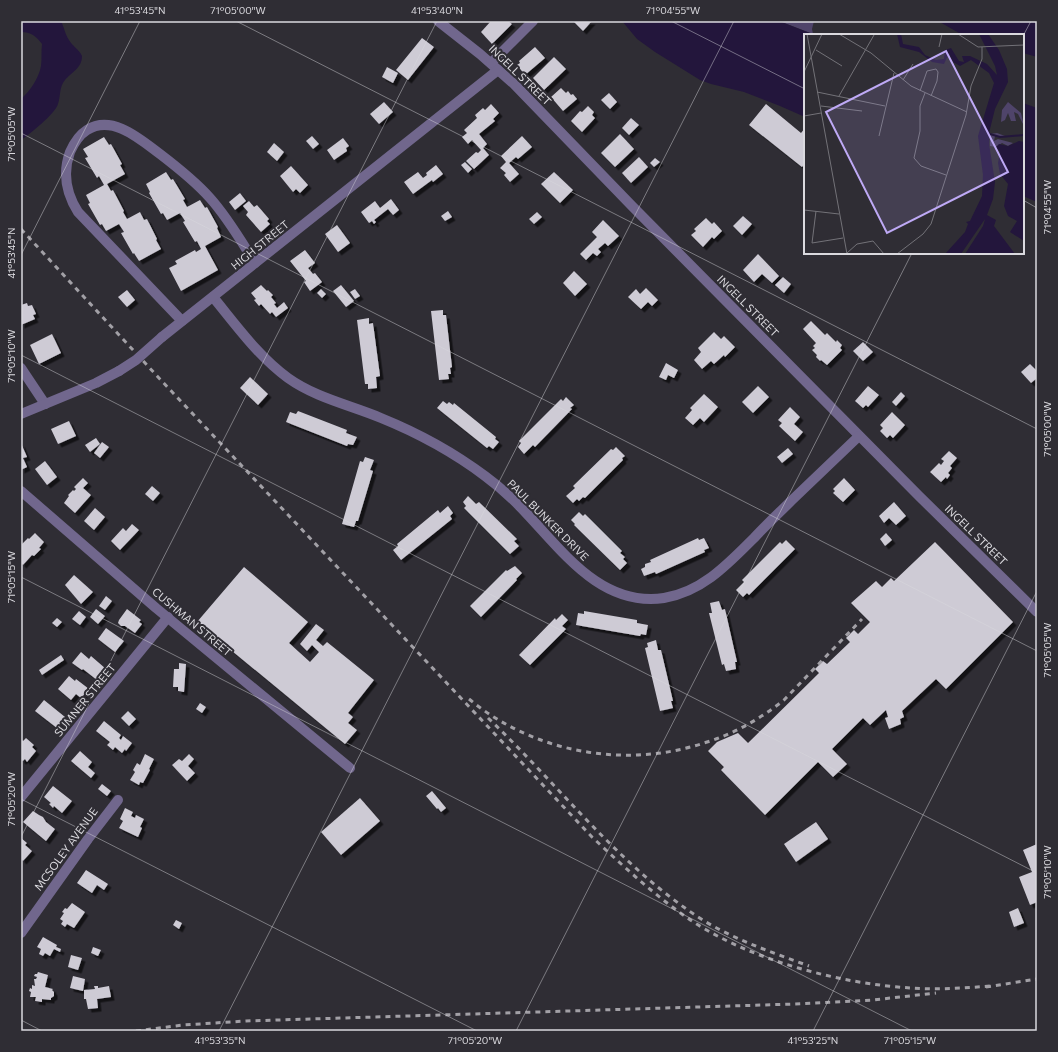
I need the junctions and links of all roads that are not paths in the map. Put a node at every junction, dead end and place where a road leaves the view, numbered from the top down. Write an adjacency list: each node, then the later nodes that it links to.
1 (438, 21): 3 (street, INGELL STREET)
2 (533, 21): 3 (street, HIGH STREET)
3 (495, 67): 4 (street, HIGH STREET); 10 (street, INGELL STREET)
4 (255, 263): 5 (street, HIGH STREET); 6 (street)
5 (213, 297): 6 (street, HIGH STREET); 10 (street, PAUL BUNKER DRIVE)
6 (182, 321): 8 (street, HIGH STREET, bridge)
7 (21, 368): 8 (street)
8 (45, 404): 9 (street, HIGH STREET)
9 (21, 414)
10 (860, 436): 12 (street, INGELL STREET)
11 (21, 491): 13 (street, CUSHMAN STREET)
12 (1037, 612)
13 (168, 618): 14 (street, CUSHMAN STREET); 15 (street, SUMNER STREET)
14 (350, 768)
15 (21, 797)
16 (118, 800): 17 (street, MCSOLEY AVENUE)
17 (21, 933)

